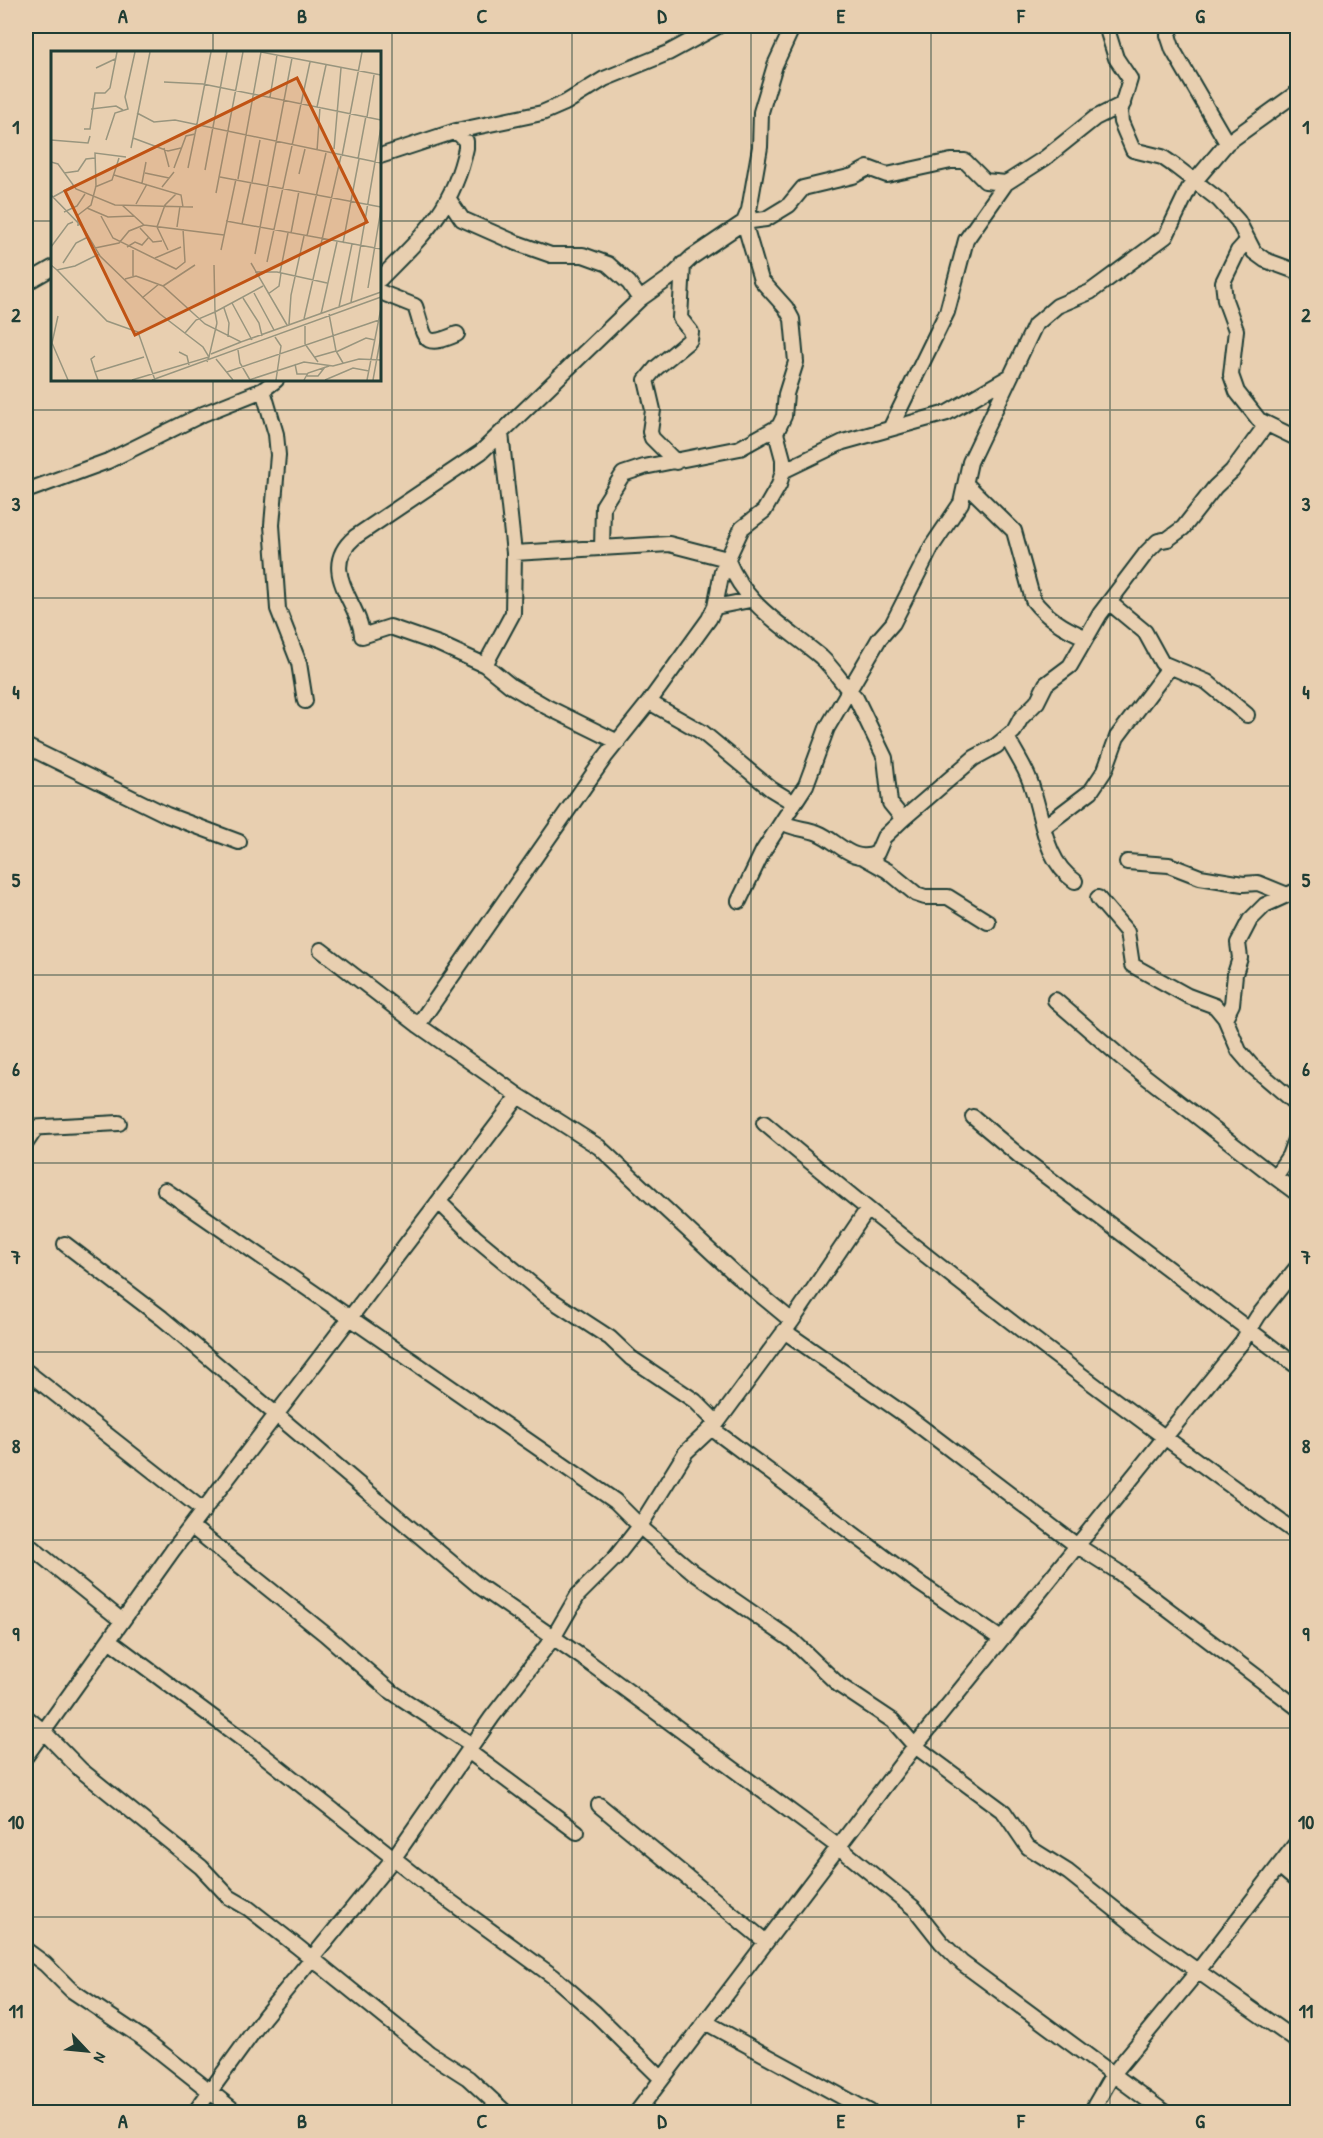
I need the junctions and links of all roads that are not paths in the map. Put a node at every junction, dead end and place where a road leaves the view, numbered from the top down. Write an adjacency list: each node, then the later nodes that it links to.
1 (718, 26): 7 (street)
2 (793, 26): 13 (street)
3 (1106, 26): 6 (street)
4 (1173, 26): 8 (street)
5 (1298, 92): 8 (street)
6 (1123, 104): 10 (street); 11 (street)
7 (461, 136): 9 (street); 12 (street)
8 (1227, 142): 10 (street)
9 (381, 156)
10 (1196, 181): 14 (street); 23 (street)
11 (1006, 183): 13 (street); 28 (street)
12 (448, 198): 18 (street); 21 (street)
13 (744, 222): 15 (street); 27 (street)
14 (1248, 240): 17 (street); 26 (street)
15 (683, 264): 21 (street); 31 (street)
16 (51, 269): 19 (street)
17 (1298, 272)
18 (381, 278)
19 (26, 283)
20 (381, 292): 22 (street)
21 (640, 299): 29 (street)
22 (457, 334)
23 (1009, 377): 28 (street); 33 (street)
24 (275, 381): 25 (street)
25 (263, 390): 34 (street); 45 (street)
26 (1266, 425): 30 (street); 39 (street)
27 (778, 427): 31 (street); 32 (street)
28 (891, 429): 32 (street)
29 (501, 433): 36 (street); 42 (street)
30 (1298, 439)
31 (676, 462): 35 (street)
32 (783, 471): 37 (street)
33 (967, 485): 41 (street); 44 (street)
34 (26, 491)
35 (602, 548): 36 (street); 37 (street)
36 (514, 553): 42 (street)
37 (727, 559): 38 (street); 40 (street)
38 (750, 600): 40 (street); 44 (street)
39 (1110, 603): 41 (street); 43 (street)
40 (715, 607): 46 (street)
41 (1085, 637): 48 (street)
42 (485, 665): 49 (street)
43 (1169, 668): 47 (street); 54 (street)
44 (849, 693): 51 (street); 52 (street)
45 (305, 701)
46 (649, 702): 49 (street); 51 (street)
47 (1246, 715)
48 (1007, 737): 52 (street); 54 (street)
49 (618, 742): 66 (street)
50 (26, 747): 55 (street)
51 (794, 803): 53 (street)
52 (903, 819): 56 (street)
53 (782, 822): 56 (street); 61 (street)
54 (1045, 825): 58 (street)
55 (239, 842)
56 (863, 857): 62 (street)
57 (1127, 862): 59 (street)
58 (1075, 881)
59 (1291, 892): 65 (street)
60 (1098, 898): 65 (street)
61 (739, 900)
62 (988, 922)
63 (321, 951): 66 (street)
64 (1055, 1000): 75 (street)
65 (1225, 1018): 68 (street)
66 (418, 1025): 67 (street)
67 (519, 1096): 78 (street); 83 (street)
68 (1298, 1105)
69 (974, 1117): 84 (street)
70 (119, 1123): 72 (street)
71 (764, 1123): 79 (street)
72 (31, 1128): 74 (street)
73 (1298, 1131): 75 (street)
74 (26, 1143)
75 (1275, 1177): 77 (street)
76 (165, 1190): 82 (street)
77 (1298, 1194)
78 (439, 1202): 82 (street); 88 (street)
79 (867, 1210): 83 (street); 89 (street)
80 (65, 1245): 87 (street)
81 (1298, 1266): 84 (street)
82 (352, 1317): 87 (street); 91 (street)
83 (788, 1326): 88 (street); 95 (street)
84 (1250, 1330): 85 (street); 89 (street)
85 (1298, 1367)
86 (26, 1371): 90 (street)
87 (278, 1414): 90 (street); 97 (street)
88 (714, 1425): 91 (street); 98 (street)
89 (1163, 1437): 93 (street); 95 (street)
90 (204, 1511): 92 (street)
91 (639, 1526): 97 (street); 103 (street)
92 (192, 1527): 96 (street); 104 (street)
93 (1298, 1534)
94 (26, 1543): 96 (street)
95 (1076, 1545): 98 (street); 100 (street)
96 (121, 1620): 99 (street)
97 (553, 1638): 104 (street); 109 (street)
98 (1001, 1639): 103 (street)
99 (109, 1640): 102 (street); 110 (street)
100 (1298, 1708)
101 (26, 1717): 102 (street)
102 (43, 1731): 105 (street); 115 (street)
103 (915, 1746): 109 (street); 116 (street)
104 (470, 1748): 107 (street); 110 (street)
105 (26, 1756)
106 (599, 1805): 113 (street)
107 (577, 1832)
108 (1298, 1841): 111 (street)
109 (840, 1848): 113 (street); 119 (street)
110 (393, 1859): 115 (street); 120 (street)
111 (1279, 1866): 112 (street); 116 (street)
112 (1298, 1882)
113 (766, 1941): 117 (street)
114 (26, 1950): 121 (street)
115 (311, 1957): 121 (street); 124 (street)
116 (1198, 1971): 118 (street); 119 (street)
117 (705, 2022): 120 (street); 126 (street)
118 (1298, 2042)
119 (1113, 2074): 127 (street); 128 (street)
120 (661, 2078): 125 (street)
121 (211, 2092): 122 (street); 123 (street)
122 (195, 2112)
123 (236, 2112)
124 (505, 2112)
125 (637, 2112)
126 (870, 2112)
127 (1090, 2112)
128 (1164, 2112)

